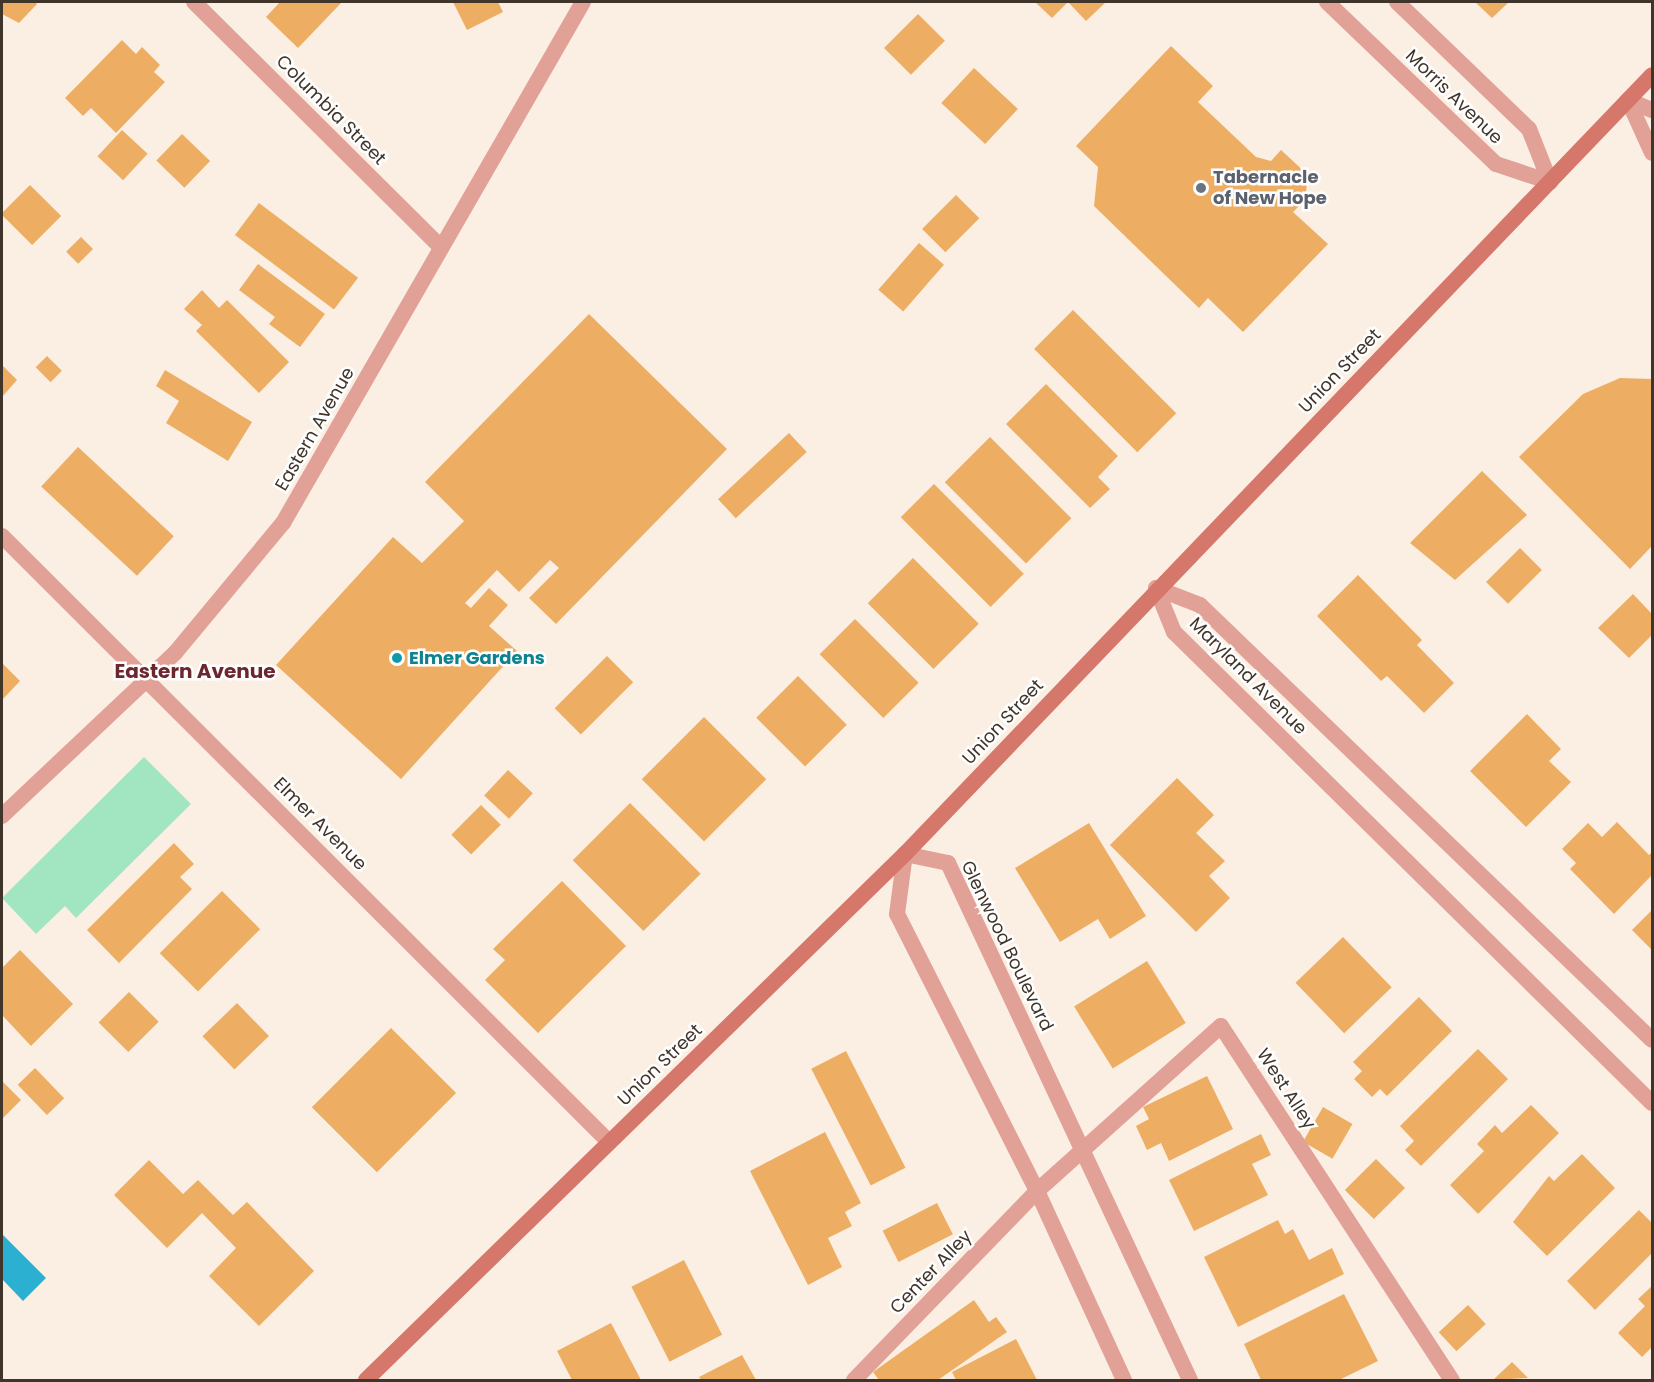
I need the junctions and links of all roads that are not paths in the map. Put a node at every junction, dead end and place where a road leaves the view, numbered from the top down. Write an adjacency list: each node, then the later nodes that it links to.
1 (194, 2): 10 (street, Columbia Street)
2 (583, 2): 10 (street, Eastern Avenue)
3 (1327, 2): 9 (street, Morris Avenue)
4 (1397, 2): 9 (street, Morris Avenue)
5 (1653, 75): 6 (main road, Union Street)
6 (1628, 100): 7 (street); 8 (street); 9 (main road, Union Street)
7 (1653, 110)
8 (1653, 153)
9 (1550, 182): 12 (main road, Union Street)
10 (441, 247): 13 (street, Eastern Avenue)
11 (2, 536): 13 (street, Elmer Avenue)
12 (1156, 588): 15 (main road, Union Street); 16 (street, Maryland Avenue); 17 (street, Maryland Avenue)
13 (148, 677): 14 (street, Eastern Avenue); 18 (street, Elmer Avenue)
14 (2, 816)
15 (905, 854): 18 (main road, Union Street); 19 (street, Glenwood Boulevard); 20 (street)
16 (1653, 1040)
17 (1653, 1103)
18 (608, 1141): 21 (main road, Union Street)
19 (1083, 1150): 20 (street, West Alley); 24 (street, Glenwood Boulevard); 25 (street, West Alley)
20 (1037, 1191): 22 (street, Center Alley); 23 (street)
21 (370, 1380)
22 (854, 1380)
23 (1124, 1380)
24 (1190, 1380)
25 (1452, 1380)

